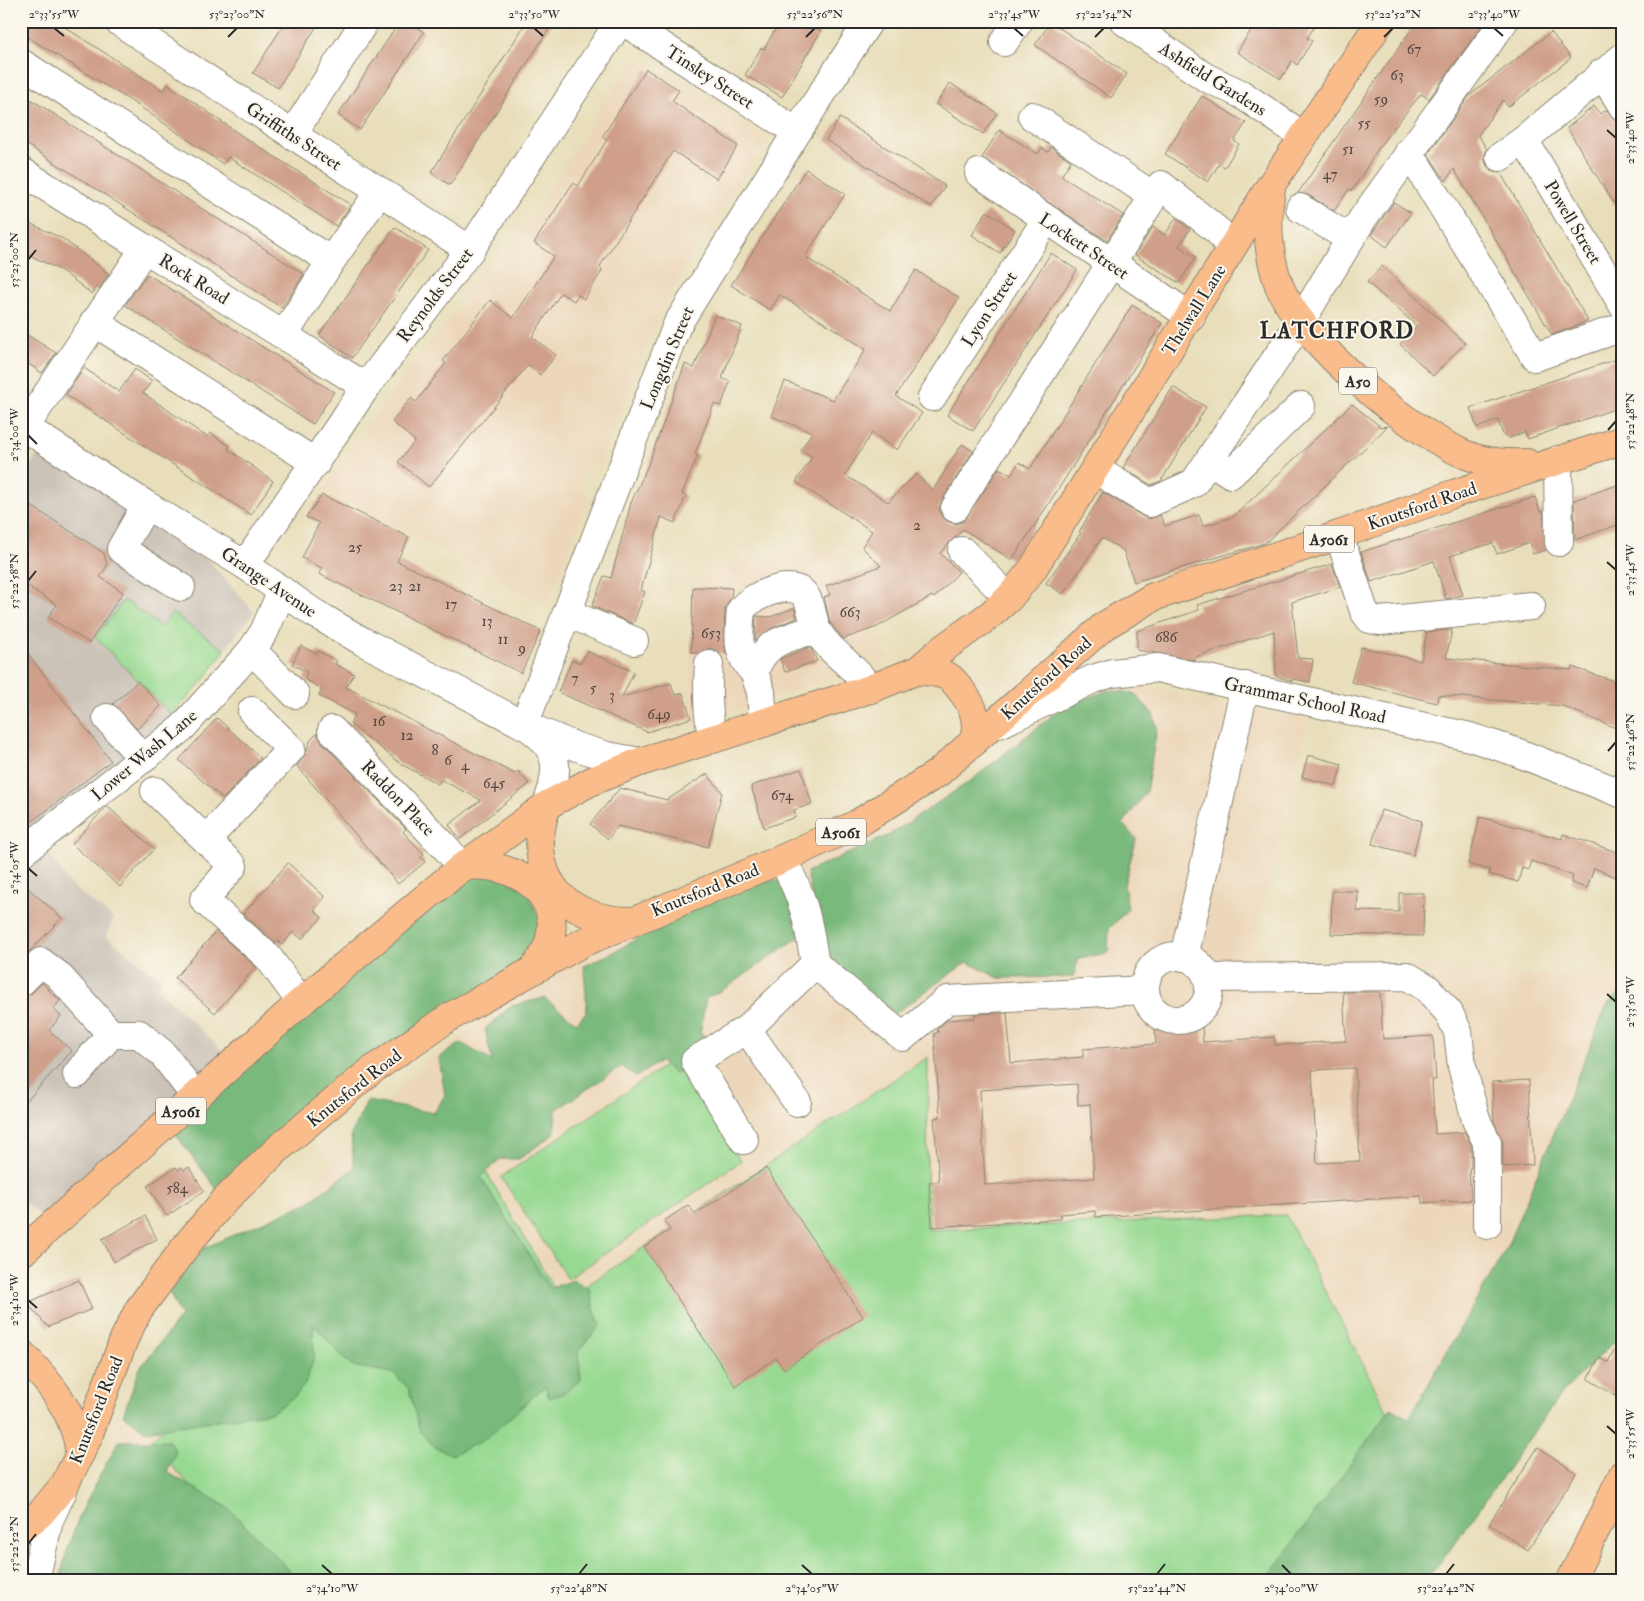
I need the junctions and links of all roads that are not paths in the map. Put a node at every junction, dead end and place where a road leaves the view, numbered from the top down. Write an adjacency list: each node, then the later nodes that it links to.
1 (365, 21): 13 (street)
2 (621, 21): 12 (street, Tinsley Street); 28 (street, Reynolds Street)
3 (869, 21): 12 (street, Longdin Street)
4 (1124, 21): 14 (street, Ashfield Gardens)
5 (1381, 21): 14 (main road, Thelwall Lane / A50)
6 (1504, 21): 16 (street)
7 (128, 24): 13 (street, Griffiths Street)
8 (21, 63): 29 (street)
9 (1613, 65): 10 (street); 15 (street)
10 (1623, 107)
11 (1032, 116): 22 (street)
12 (797, 132): 56 (street, Longdin Street)
13 (292, 135): 21 (street, Griffiths Street)
14 (1303, 136): 20 (main road, Thelwall Lane / A50)
15 (1524, 140): 17 (street); 31 (street, Powell Street)
16 (1410, 152): 25 (street); 35 (street)
17 (1500, 157)
18 (21, 171): 26 (street, Rock Road)
19 (978, 173): 24 (street, Lockett Street)
20 (1271, 185): 27 (main road, Thelwall Lane / A5061); 33 (main road, Knutsford Road / A50)
21 (380, 191): 28 (street, Griffiths Street); 29 (street)
22 (1153, 196): 27 (street); 30 (street)
23 (1300, 208): 25 (street)
24 (1046, 220): 30 (street, Lockett Street); 38 (street, Lyon Street)
25 (1349, 238): 33 (street)
26 (146, 248): 34 (street); 36 (street, Rock Road)
27 (1231, 249): 32 (main road, Thelwall Lane / A5061)
28 (470, 250): 37 (street, Reynolds Street)
29 (331, 262): 36 (street)
30 (1111, 264): 32 (street, Lockett Street); 47 (street)
31 (1623, 305)
32 (1191, 317): 45 (main road, Thelwall Lane / A5061)
33 (1301, 321): 42 (street); 43 (main road, Knutsford Road / A50)
34 (94, 322): 40 (street); 44 (street)
35 (1623, 327)
36 (284, 335): 37 (street, Rock Road)
37 (366, 387): 44 (street, Reynolds Street)
38 (932, 397)
39 (1301, 406): 42 (street)
40 (23, 426): 46 (street, Grange Avenue)
41 (1623, 440): 43 (main road, Knutsford Road / A50)
42 (1209, 460): 45 (street)
43 (1558, 460): 48 (main road, Knutsford Road / A5061); 49 (street)
44 (316, 463): 51 (street, Reynolds Street)
45 (1095, 469): 54 (main road, Thelwall Lane / A5061)
46 (146, 505): 51 (street, Grange Avenue); 52 (street)
47 (955, 508)
48 (1339, 535): 55 (street); 71 (main road, Knutsford Road / A5061)
49 (1559, 542)
50 (962, 551): 54 (street)
51 (245, 565): 53 (street, Grange Avenue)
52 (181, 587)
53 (282, 591): 59 (street, Lower Wash Lane); 69 (street, Grange Avenue)
54 (1008, 598): 61 (main road, A5061)
55 (1531, 606)
56 (567, 613): 58 (street); 69 (street, Longdin Street)
57 (816, 629): 62 (street); 62 (street); 64 (street)
58 (634, 641)
59 (252, 650): 65 (street); 73 (street, Lower Wash Lane)
60 (709, 664): 72 (street)
61 (918, 670): 64 (main road, A5061); 71 (main road)
62 (754, 672): 68 (street)
63 (1245, 686): 71 (street, Grammar School Road); 76 (street, Grammar School Road); 83 (street)
64 (870, 689): 68 (main road, A5061)
65 (295, 694)
66 (252, 710): 78 (street)
67 (107, 718): 73 (street)
68 (763, 723): 72 (main road, A5061)
69 (524, 724): 74 (street, Grange Avenue); 77 (street, Grange Avenue)
70 (332, 730): 81 (street, Raddon Place)
71 (981, 736): 80 (main road, Knutsford Road / A5061)
72 (713, 739): 74 (main road, A5061)
73 (142, 759): 79 (street, Lower Wash Lane)
74 (640, 762): 77 (main road, A5061)
75 (154, 791): 78 (street)
76 (1623, 794)
77 (547, 805): 81 (main road, A5061); 82 (main road, A5061)
78 (206, 840): 89 (street)
79 (21, 853)
80 (782, 858): 82 (main road, Knutsford Road / A5061); 84 (street)
81 (462, 867): 85 (main road); 89 (main road, A5061)
82 (630, 921): 85 (main road, Knutsford Road / A5061)
83 (1184, 957): 86 (street); 88 (street)
84 (815, 964): 88 (street); 90 (street)
85 (534, 968): 99 (main road, Knutsford Road / A5061)
86 (1207, 978): 88 (street); 96 (street)
87 (21, 982): 91 (street)
88 (1145, 990)
89 (300, 1002): 93 (main road, A5061)
90 (746, 1029): 94 (street); 95 (street)
91 (112, 1034): 92 (street); 93 (street)
92 (77, 1074)
93 (196, 1097): 97 (main road, A5061)
94 (797, 1102)
95 (744, 1140)
96 (1487, 1225)
97 (26, 1241)
98 (21, 1353): 99 (main road)
99 (80, 1454): 101 (main road, Knutsford Road / A5061)
100 (1623, 1474): 104 (main road)
101 (65, 1484): 102 (main road, Knutsford Road / A5061); 103 (street)
102 (21, 1529)
103 (35, 1580)
104 (1571, 1580)

